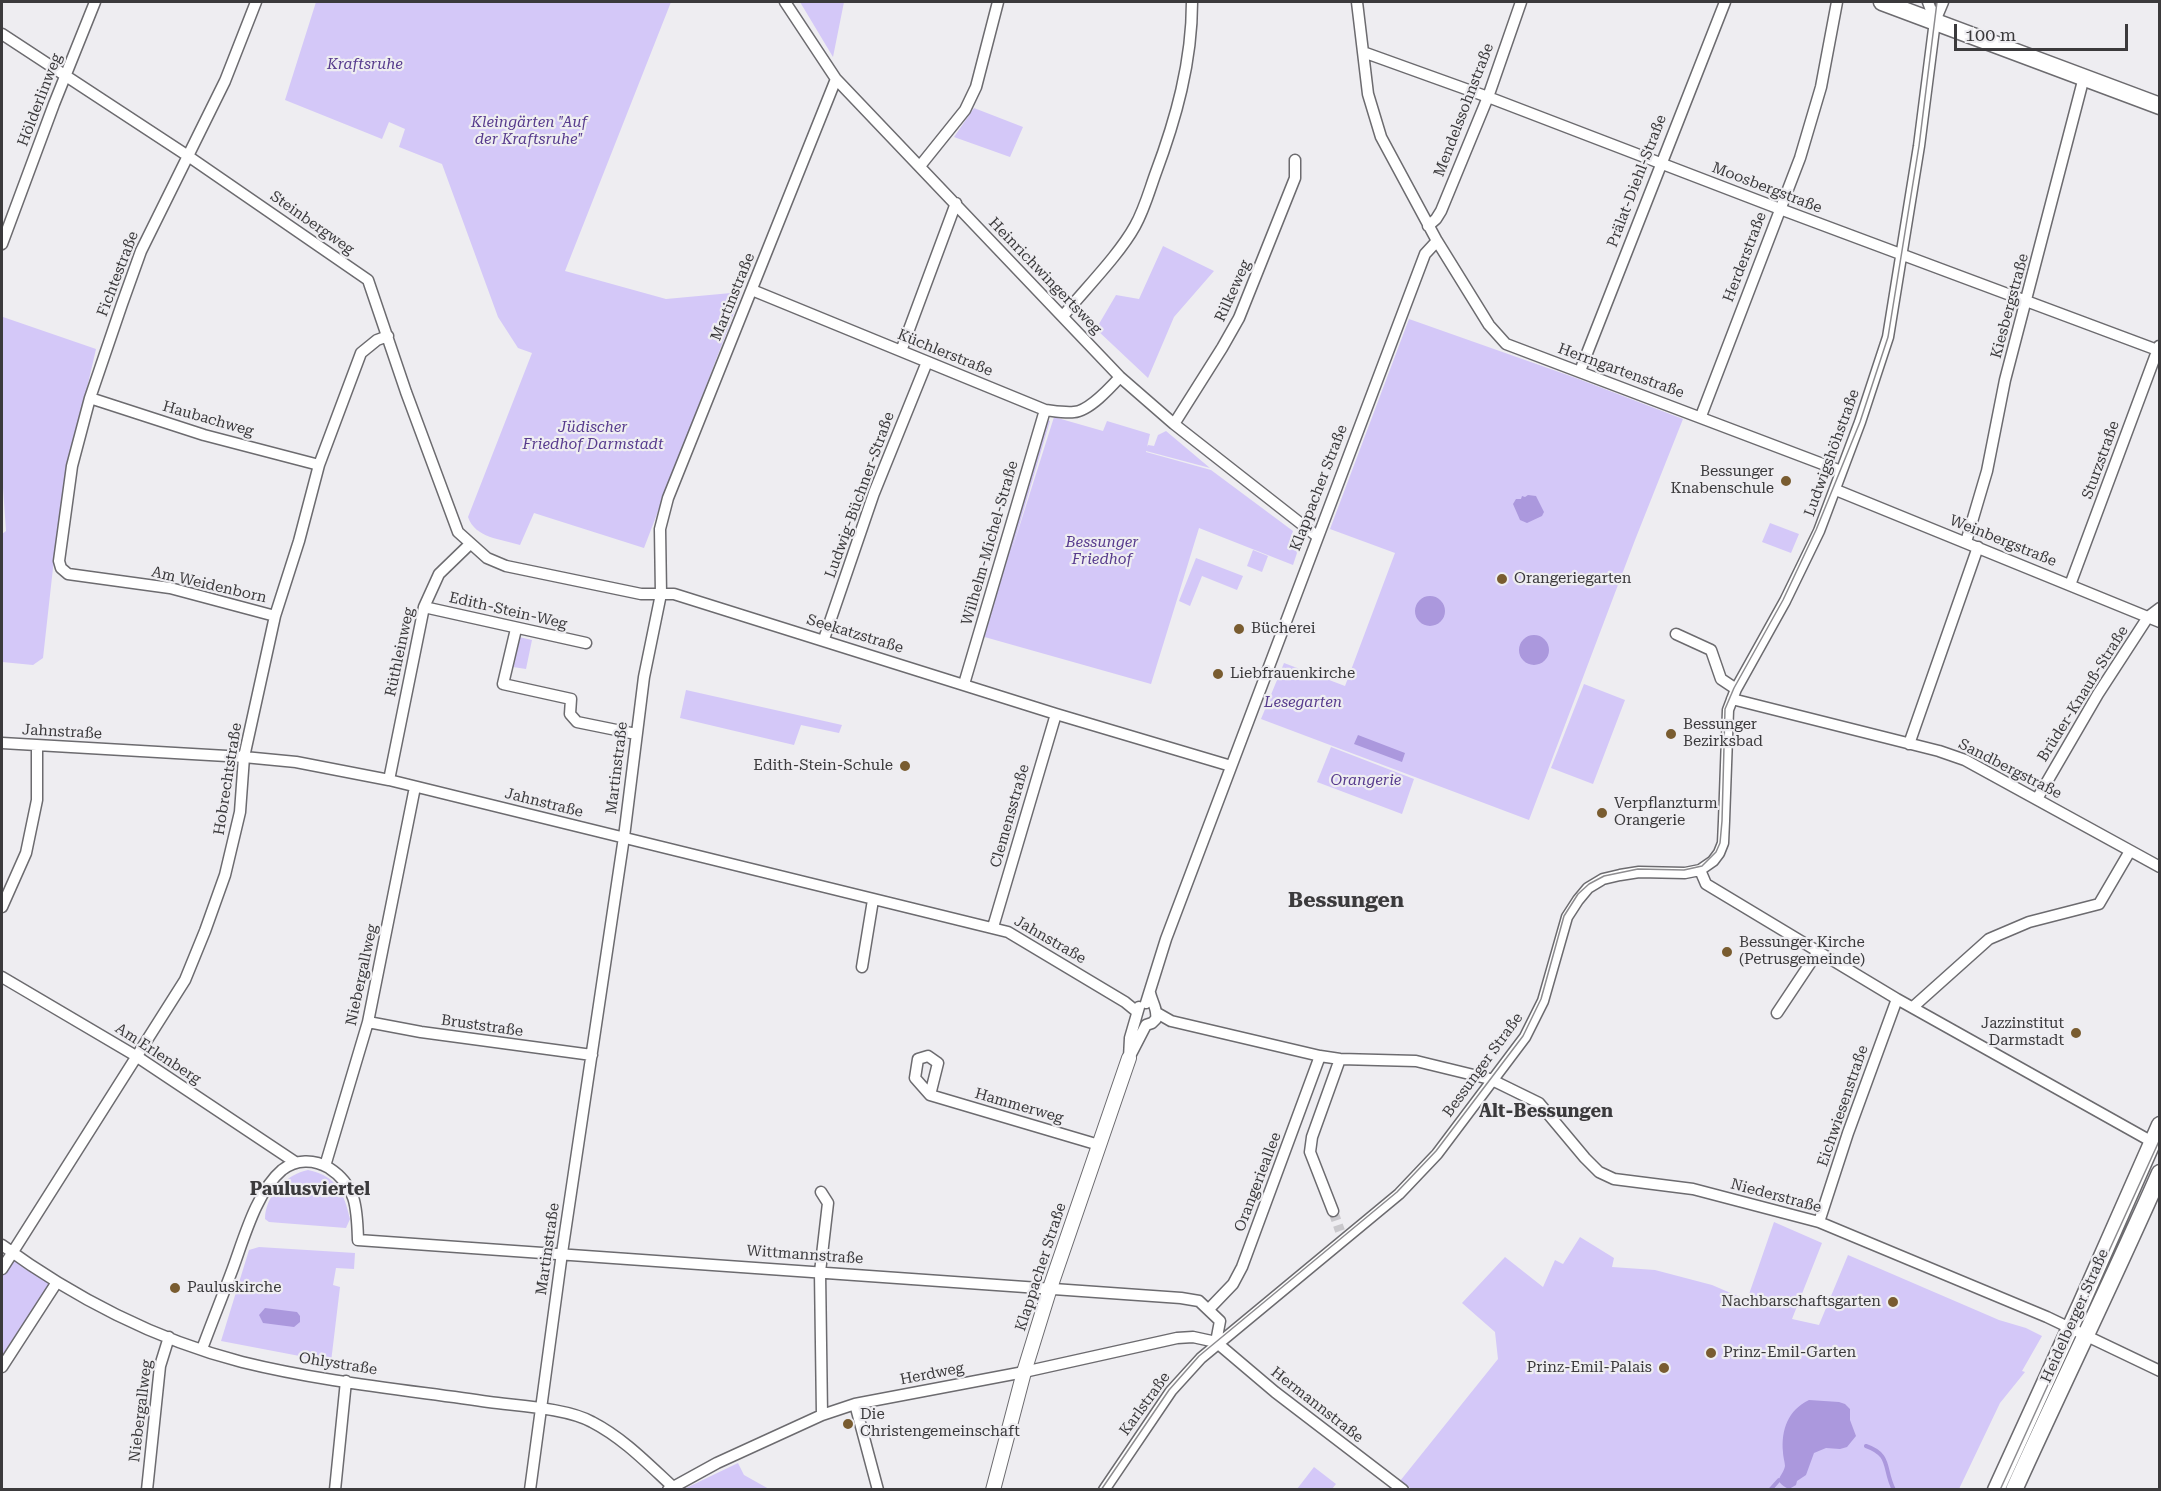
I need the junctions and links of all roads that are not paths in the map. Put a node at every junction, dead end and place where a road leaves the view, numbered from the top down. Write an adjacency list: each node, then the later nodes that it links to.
1 (95, 2): 16 (street, Hölderlinweg)
2 (256, 2): 21 (street, Fichtestraße)
3 (785, 2): 18 (street, Heinrichwingertsweg)
4 (998, 2): 24 (street)
5 (1192, 2): 33 (street)
6 (1357, 2): 15 (street)
7 (1521, 2): 19 (street, Mendelssohnstraße)
8 (1725, 2): 23 (street, Prälat-Diehl-Straße)
9 (1837, 2): 26 (street, Herderstraße)
10 (1882, 2): 13 (main road)
11 (1929, 2): 13 (street, Ludwigshöhstraße)
12 (1943, 2): 13 (street, Ludwigshöhstraße)
13 (1935, 21): 17 (main road); 30 (street, Ludwigshöhstraße)
14 (2, 34): 16 (street, Steinbergweg)
15 (1363, 52): 19 (street, Moosbergstraße); 27 (street)
16 (65, 74): 21 (street, Steinbergweg); 29 (street, Hölderlinweg)
17 (2084, 77): 20 (main road); 32 (street, Kiesbergstraße)
18 (836, 79): 24 (street, Heinrichwingertsweg); 31 (street, Martinstraße)
19 (1488, 97): 23 (street, Moosbergstraße); 27 (street, Mendelssohnstraße)
20 (2160, 106)
21 (188, 156): 34 (street, Steinbergweg); 40 (street, Fichtestraße)
22 (1295, 160): 43 (street, Rilkeweg)
23 (1660, 163): 26 (street, Moosbergstraße); 38 (street, Prälat-Diehl-Straße)
24 (920, 166): 25 (street, Heinrichwingertsweg)
25 (956, 203): 33 (street, Heinrichwingertsweg); 36 (street)
26 (1779, 209): 30 (street, Moosbergstraße); 42 (street, Herderstraße)
27 (1428, 225): 28 (street)
28 (1437, 241): 38 (street, Herrngartenstraße); 47 (street, Klappacher Straße)
29 (2, 244)
30 (1901, 255): 32 (street, Moosbergstraße); 45 (street, Ludwigshöhstraße)
31 (752, 290): 36 (street, Küchlerstraße); 53 (street, Martinstraße)
32 (2027, 302): 35 (street, Moosbergstraße); 48 (street, Kiesbergstraße)
33 (1063, 316): 39 (street, Heinrichwingertsweg)
34 (388, 336): 44 (street, Hobrechtstraße); 49 (street, Steinbergweg)
35 (2159, 349): 52 (street, Sturzstraße)
36 (901, 351): 37 (street, Küchlerstraße)
37 (927, 362): 41 (street, Küchlerstraße); 61 (street, Ludwig-Büchner-Straße)
38 (1580, 371): 42 (street, Herrngartenstraße)
39 (1120, 377): 41 (street, Küchlerstraße); 43 (street, Heinrichwingertsweg)
40 (90, 398): 44 (street, Haubachweg); 51 (street, Fichtestraße)
41 (1045, 410): 63 (street, Wilhelm-Michel-Straße)
42 (1701, 416): 45 (street, Herrngartenstraße)
43 (1174, 424): 47 (street, Heinrichwingertsweg)
44 (319, 465): 56 (street, Hobrechtstraße)
45 (1841, 471): 46 (street, Ludwigshöhstraße)
46 (1836, 490): 48 (street, Weinbergstraße); 64 (street, Ludwigshöhstraße)
47 (1318, 537): 71 (street, Klappacher Straße)
48 (1966, 542): 50 (street, Weinbergstraße)
49 (470, 544): 53 (street, Seekatzstraße); 54 (street, Rüthleinweg)
50 (1978, 547): 52 (street, Weinbergstraße); 68 (street)
51 (64, 572): 56 (street, Am Weidenborn)
52 (2070, 585): 57 (street, Weinbergstraße)
53 (661, 594): 61 (street, Seekatzstraße); 66 (street, Martinstraße)
54 (424, 607): 59 (street, Edith-Stein-Weg); 72 (street, Rüthleinweg)
55 (2160, 608): 57 (street, Brüder-Knauß-Straße)
56 (275, 616): 70 (street, Hobrechtstraße)
57 (2148, 617): 58 (street, Weinbergstraße); 74 (street, Brüder-Knauß-Straße)
58 (2160, 622)
59 (516, 629): 62 (street, Edith-Stein-Weg); 66 (street)
60 (1676, 634): 64 (street)
61 (824, 639): 63 (street, Seekatzstraße)
62 (586, 643)
63 (964, 684): 65 (street, Seekatzstraße)
64 (1734, 694): 68 (street, Sandbergstraße); 78 (street, Ludwigshöhstraße)
65 (1056, 714): 71 (street, Seekatzstraße); 81 (street, Clemensstraße)
66 (636, 734): 75 (street, Martinstraße)
67 (2, 743): 69 (street, Jahnstraße)
68 (1910, 744): 74 (street, Sandbergstraße)
69 (38, 746): 70 (street, Jahnstraße); 80 (street)
70 (244, 757): 72 (street, Jahnstraße); 91 (street, Hobrechtstraße)
71 (1231, 766): 87 (street, Klappacher Straße)
72 (389, 780): 73 (street, Jahnstraße)
73 (416, 787): 75 (street, Jahnstraße); 89 (street, Niebergallweg)
74 (2037, 799): 76 (street, Sandbergstraße)
75 (624, 837): 79 (street, Jahnstraße); 90 (street, Martinstraße)
76 (2130, 851): 77 (street, Sandbergstraße); 86 (street)
77 (2160, 867)
78 (1700, 870): 82 (street); 95 (street, Bessunger Straße)
79 (873, 900): 81 (street, Jahnstraße); 83 (street)
80 (2, 907)
81 (993, 927): 87 (street, Jahnstraße)
82 (1817, 953): 85 (street); 88 (street)
83 (862, 967)
84 (2, 977): 91 (street, Am Erlenberg)
85 (1897, 999): 86 (street); 105 (street, Eichwiesenstraße)
86 (1913, 1007): 98 (street)
87 (1146, 1013): 92 (street, Jahnstraße); 93 (street, Klappacher Straße)
88 (1777, 1013)
89 (368, 1022): 90 (street, Bruststraße); 101 (street, Niebergallweg)
90 (592, 1055): 108 (street, Martinstraße)
91 (136, 1056): 100 (street, Am Erlenberg); 107 (street, Hobrechtstraße)
92 (1320, 1056): 94 (street, Jahnstraße); 113 (street, Orangerieallee)
93 (1129, 1058): 99 (street, Klappacher Straße)
94 (1340, 1059): 95 (street, Jahnstraße); 104 (street)
95 (1493, 1081): 105 (street, Niederstraße); 116 (street, Bessunger Straße)
96 (930, 1095): 99 (street, Hammerweg)
97 (2160, 1125): 98 (main road, Heidelberger Straße)
98 (2156, 1144): 114 (main road, Heidelberger Straße)
99 (1099, 1145): 112 (street, Klappacher Straße)
100 (295, 1162): 101 (street); 117 (street)
101 (325, 1166): 108 (street, Wittmannstraße)
102 (2160, 1173): 114 (main road, Heidelberger Straße)
103 (821, 1192): 110 (street)
104 (1333, 1211)
105 (1819, 1222): 114 (street, Niederstraße)
106 (2, 1245): 107 (street, Ohlystraße)
107 (12, 1253): 109 (street, Hobrechtstraße); 111 (street, Ohlystraße)
108 (562, 1253): 110 (street, Wittmannstraße); 123 (street, Martinstraße)
109 (2, 1269)
110 (820, 1272): 112 (street, Wittmannstraße); 124 (street)
111 (57, 1282): 115 (street, Ohlystraße); 118 (street)
112 (1050, 1288): 113 (street, Wittmannstraße); 120 (street, Klappacher Straße)
113 (1209, 1309): 116 (street)
114 (2077, 1332): 119 (street, Niederstraße); 133 (main road, Heidelberger Straße); 134 (main road, Heidelberger Straße)
115 (168, 1337): 117 (street, Ohlystraße); 126 (street, Niebergallweg)
116 (1217, 1342): 120 (street, Herdweg); 131 (street, Karlstraße); 132 (street, Hermannstraße)
117 (202, 1349): 121 (street, Ohlystraße)
118 (2, 1367)
119 (2160, 1371)
120 (1024, 1372): 122 (street, Herdweg); 130 (street, Klappacher Straße)
121 (346, 1381): 123 (street, Ohlystraße); 127 (street)
122 (855, 1404): 124 (street, Herdweg); 129 (street)
123 (541, 1409): 125 (street, Ohlystraße); 128 (street, Martinstraße)
124 (822, 1415): 125 (street, Herdweg)
125 (670, 1488)
126 (147, 1490)
127 (335, 1490)
128 (530, 1490)
129 (878, 1490)
130 (993, 1490)
131 (1104, 1490)
132 (1403, 1490)
133 (1996, 1490)
134 (2014, 1490)

